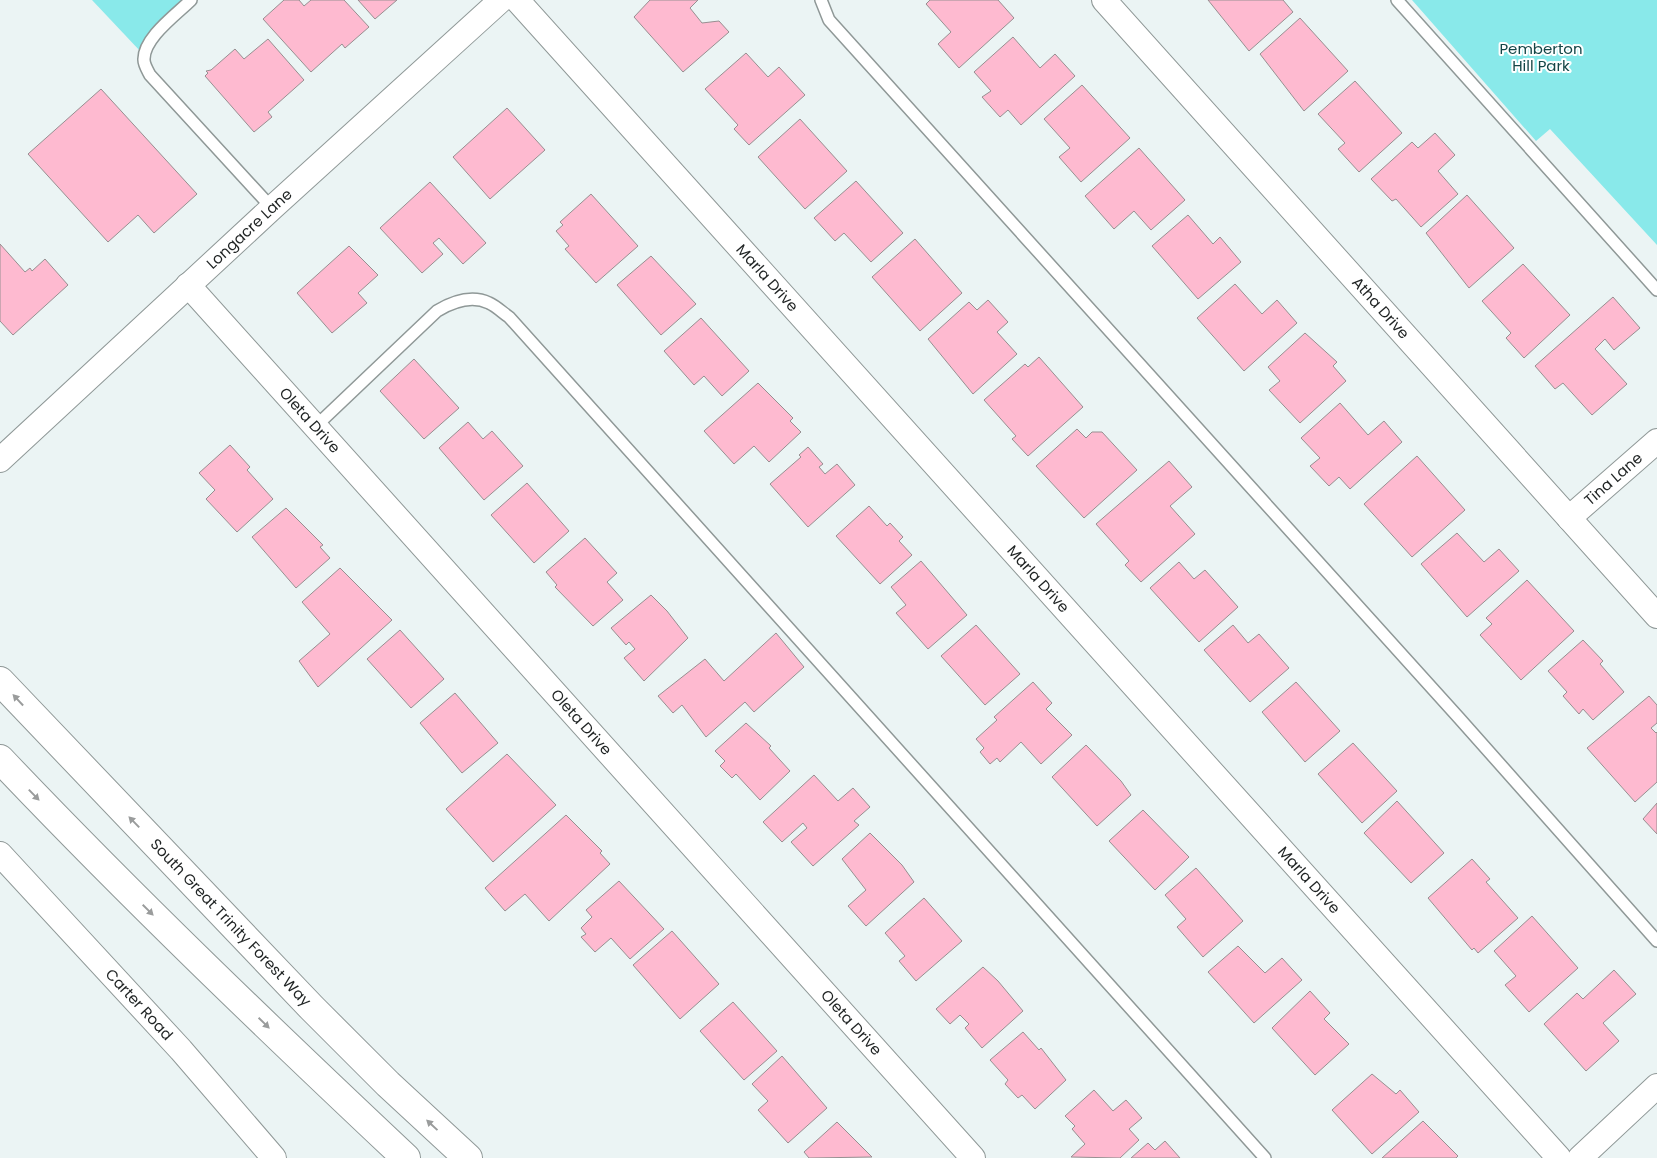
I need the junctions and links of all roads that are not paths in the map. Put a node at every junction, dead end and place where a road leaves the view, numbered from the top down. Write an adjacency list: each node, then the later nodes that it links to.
1 (192, 0): 7 (lane)
2 (501, 0): 7 (street, Longacre Lane)
3 (517, 0): 25 (street, Marla Drive)
4 (821, 0): 18 (lane)
5 (1104, 0): 13 (street, Atha Drive)
6 (1397, 0): 9 (lane)
7 (272, 208): 8 (street, Longacre Lane)
8 (188, 285): 10 (street, Oleta Drive); 12 (street, Longacre Lane)
9 (1657, 290)
10 (316, 426): 23 (street, Oleta Drive); 24 (lane)
11 (1657, 441): 13 (street, Tina Lane)
12 (0, 460)
13 (1569, 518): 14 (street, Atha Drive)
14 (1657, 616)
15 (0, 681): 22 (main road, South Great Trinity Forest Way, one-way to 15)
16 (0, 759): 21 (main road, one-way to 21)
17 (0, 854): 20 (street, Carter Road)
18 (1657, 941)
19 (1657, 1086): 26 (street)
20 (274, 1158)
21 (406, 1158)
22 (468, 1158)
23 (974, 1158)
24 (1265, 1158)
25 (1559, 1158)
26 (1580, 1158)

